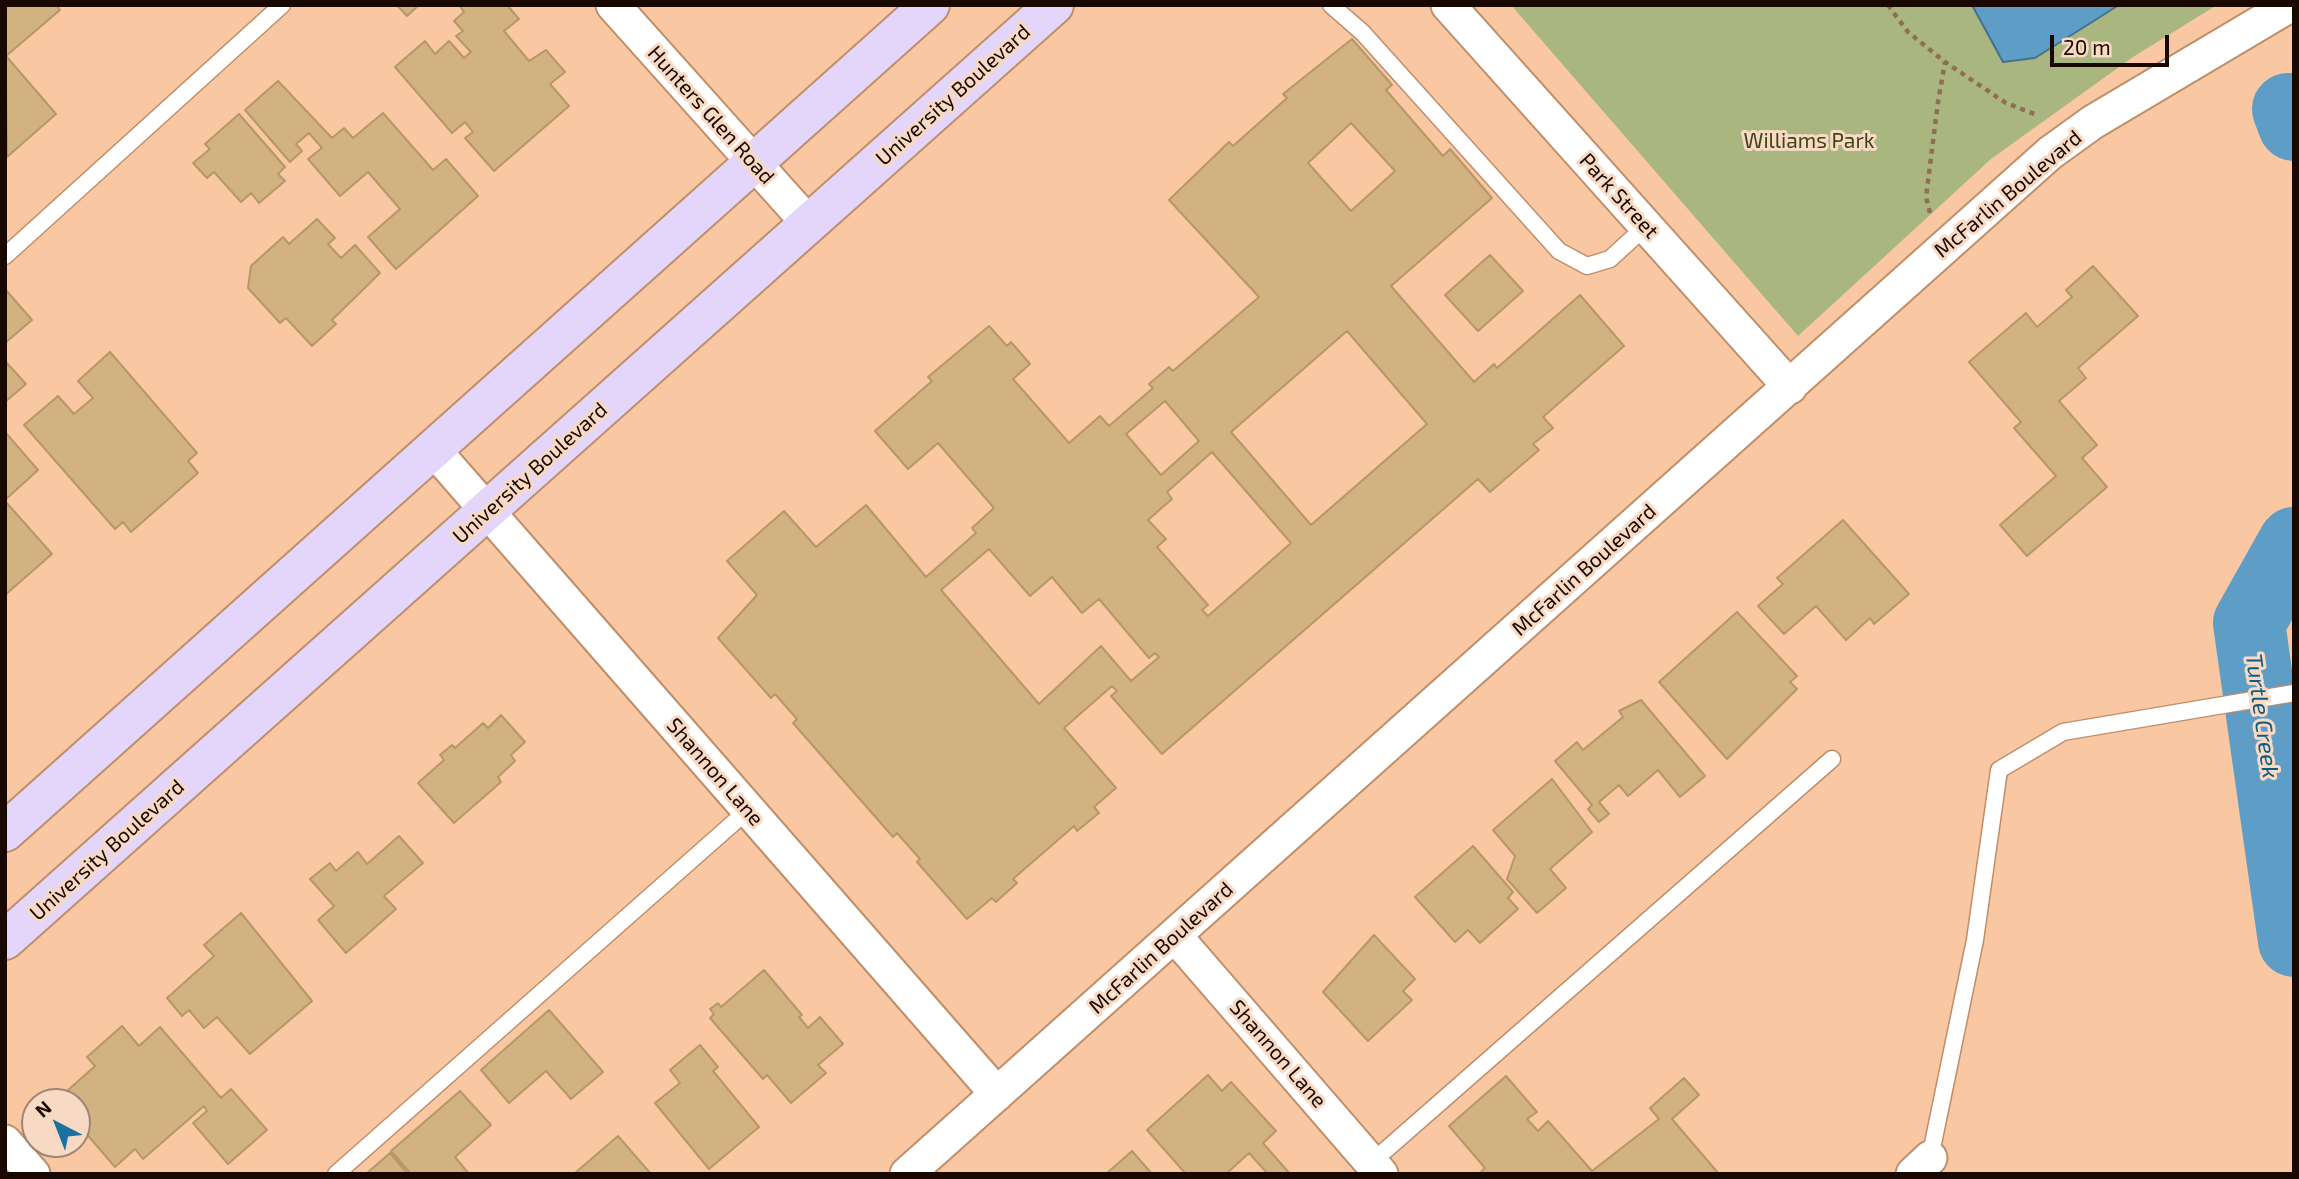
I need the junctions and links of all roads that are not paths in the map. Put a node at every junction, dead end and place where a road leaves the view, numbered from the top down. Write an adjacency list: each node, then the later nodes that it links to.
1 (282, 5): 11 (lane)
2 (613, 5): 8 (street, Hunters Glen Road)
3 (930, 5): 8 (street)
4 (1054, 5): 9 (street, University Boulevard)
5 (1331, 5): 10 (lane)
6 (1448, 5): 10 (street, Park Street)
7 (2290, 5): 12 (street, McFarlin Boulevard)
8 (753, 163): 9 (street, Hunters Glen Road); 13 (street)
9 (809, 223): 14 (street, University Boulevard)
10 (1647, 226): 12 (street, Park Street)
11 (5, 256)
12 (1790, 387): 19 (street, McFarlin Boulevard)
13 (433, 449): 14 (street, Shannon Lane); 18 (street)
14 (487, 511): 17 (street, Shannon Lane); 20 (street, University Boulevard)
15 (2294, 692): 23 (lane)
16 (1832, 759): 24 (lane)
17 (748, 810): 21 (street, Shannon Lane); 26 (lane)
18 (5, 832)
19 (1175, 936): 21 (street, McFarlin Boulevard); 24 (street, Shannon Lane)
20 (5, 940)
21 (997, 1094): 27 (street, McFarlin Boulevard)
22 (5, 1142): 25 (street)
23 (1922, 1166)
24 (1377, 1168)
25 (33, 1174)
26 (336, 1174)
27 (907, 1174)

